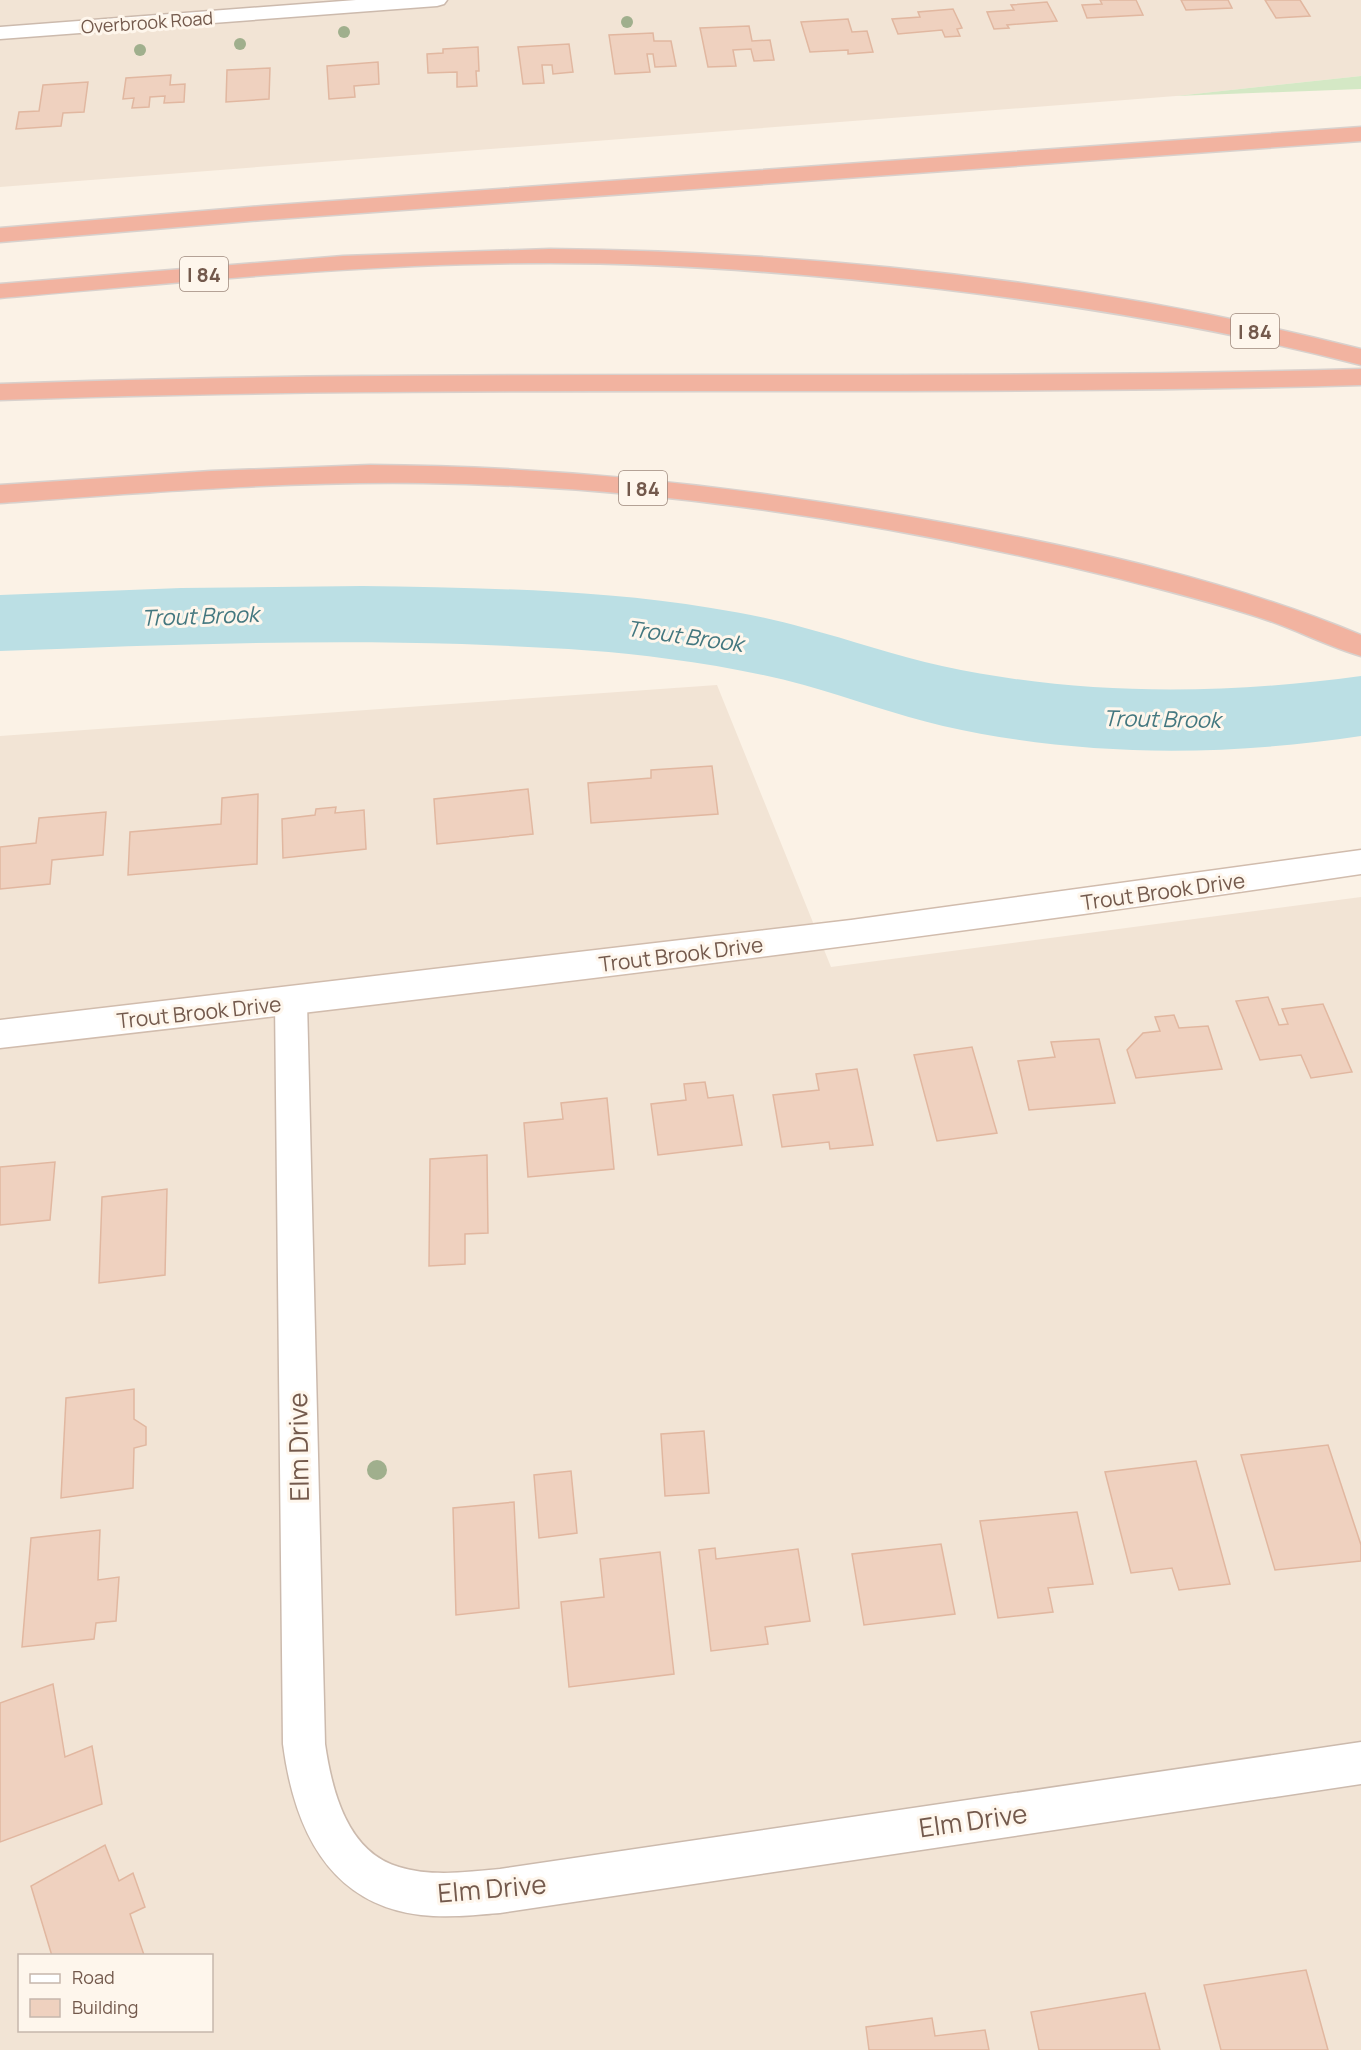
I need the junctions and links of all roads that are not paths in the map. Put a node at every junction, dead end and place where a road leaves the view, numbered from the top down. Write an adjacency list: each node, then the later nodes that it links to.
1 (437, 0): 2 (street, Overbrook Road)
2 (309, 5): 3 (street, Overbrook Road)
3 (0, 33)
4 (1361, 134): 5 (highway)
5 (0, 235)
6 (0, 291): 7 (highway, I 84)
7 (1361, 357)
8 (1361, 377): 9 (highway)
9 (0, 392)
10 (3, 495): 11 (highway, I 84)
11 (1361, 646)
12 (1361, 862): 13 (street, Trout Brook Drive)
13 (291, 1001): 14 (street, Trout Brook Drive); 15 (street, Elm Drive)
14 (0, 1034)
15 (1361, 1763)

